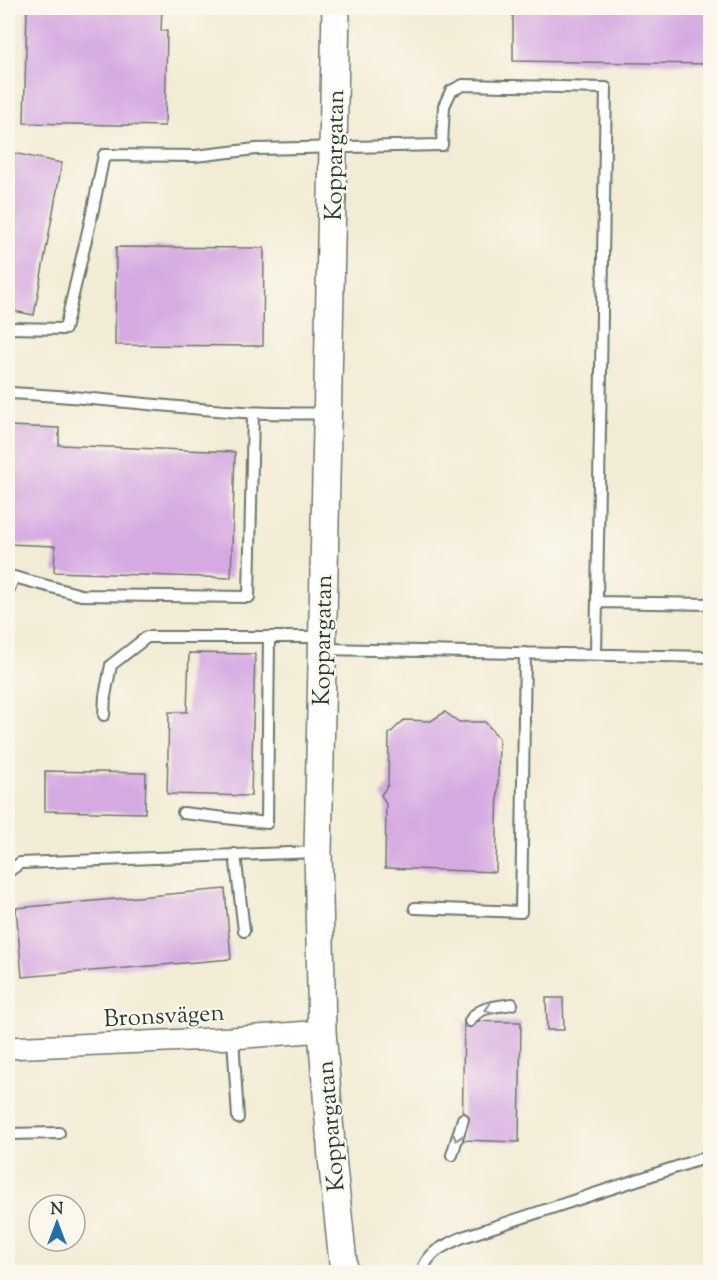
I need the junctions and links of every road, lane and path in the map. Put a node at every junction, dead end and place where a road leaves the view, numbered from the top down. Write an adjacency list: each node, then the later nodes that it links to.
1 (336, 8): 2 (street, Koppargatan)
2 (334, 146): 3 (lane); 6 (street, Koppargatan); 9 (lane)
3 (8, 327)
4 (8, 393): 5 (lane)
5 (253, 413): 6 (lane); 7 (lane)
6 (328, 413): 12 (street, Koppargatan)
7 (11, 577): 8 (lane)
8 (8, 591)
9 (597, 602): 10 (lane); 14 (lane)
10 (711, 604)
11 (269, 637): 12 (lane); 16 (lane); 17 (lane)
12 (322, 643): 13 (lane); 18 (street, Koppargatan)
13 (525, 652): 14 (lane); 21 (lane)
14 (596, 654): 15 (lane)
15 (711, 657)
16 (104, 716)
17 (183, 813)
18 (318, 852): 19 (lane); 25 (street, Koppargatan)
19 (235, 854): 20 (lane); 22 (lane)
20 (8, 872)
21 (415, 908)
22 (244, 931)
23 (512, 1004): 24 (lane, one-way to 24)
24 (470, 1021)
25 (322, 1031): 26 (street, Bronsvägen); 34 (street, Koppargatan)
26 (233, 1038): 27 (street, Bronsvägen); 28 (lane)
27 (8, 1048)
28 (238, 1118)
29 (462, 1119): 32 (lane, one-way to 32)
30 (59, 1133): 31 (lane)
31 (8, 1134)
32 (452, 1155)
33 (711, 1156): 35 (lane)
34 (344, 1272)
35 (422, 1272)

